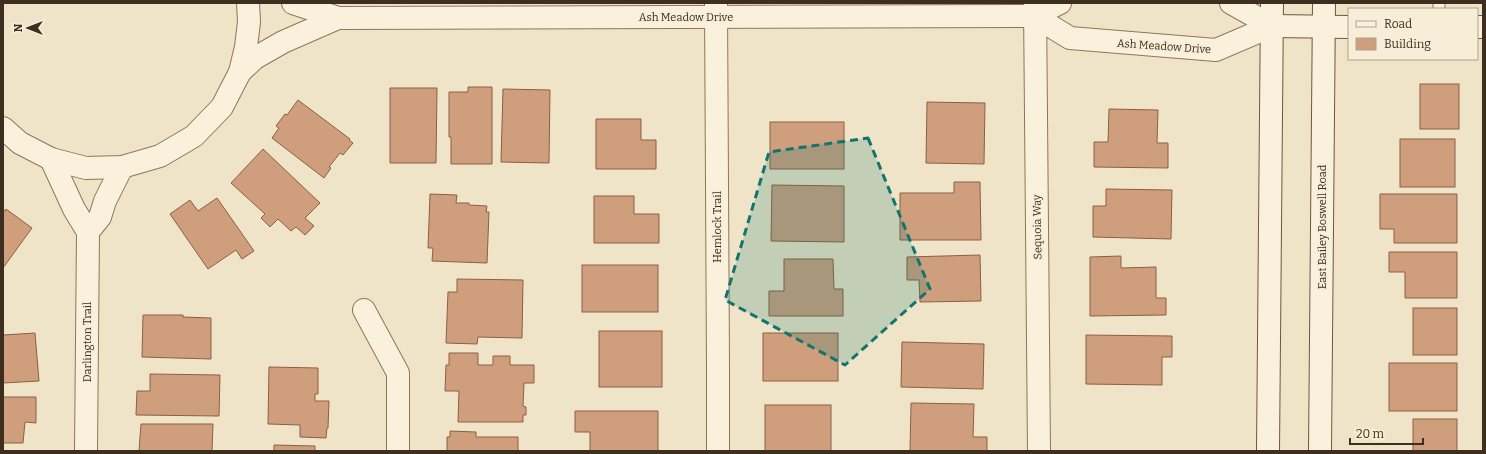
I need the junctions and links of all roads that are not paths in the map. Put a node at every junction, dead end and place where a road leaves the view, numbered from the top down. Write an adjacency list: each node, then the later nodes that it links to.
1 (248, 3): 13 (street)
2 (293, 3): 9 (street, Ash Meadow Drive)
3 (1060, 3): 7 (street, Ash Meadow Drive)
4 (1231, 3): 10 (street)
5 (1272, 3): 10 (street)
6 (1324, 3): 11 (street, East Bailey Boswell Road)
7 (1035, 9): 8 (street, Ash Meadow Drive); 10 (street, Ash Meadow Drive); 22 (street, Sequoia Way)
8 (716, 10): 9 (street, Ash Meadow Drive); 21 (street, Hemlock Trail)
9 (338, 18): 13 (street, Ash Meadow Drive)
10 (1272, 26): 11 (street); 23 (street)
11 (1324, 27): 12 (street); 24 (street, East Bailey Boswell Road)
12 (1348, 27)
13 (240, 72): 16 (street)
14 (3, 128): 15 (street)
15 (51, 159): 16 (street); 17 (street)
16 (122, 168): 17 (street)
17 (88, 232): 19 (street, Darlington Trail)
18 (364, 310): 20 (street)
19 (86, 451)
20 (398, 451)
21 (718, 451)
22 (1039, 451)
23 (1268, 451)
24 (1320, 451)

